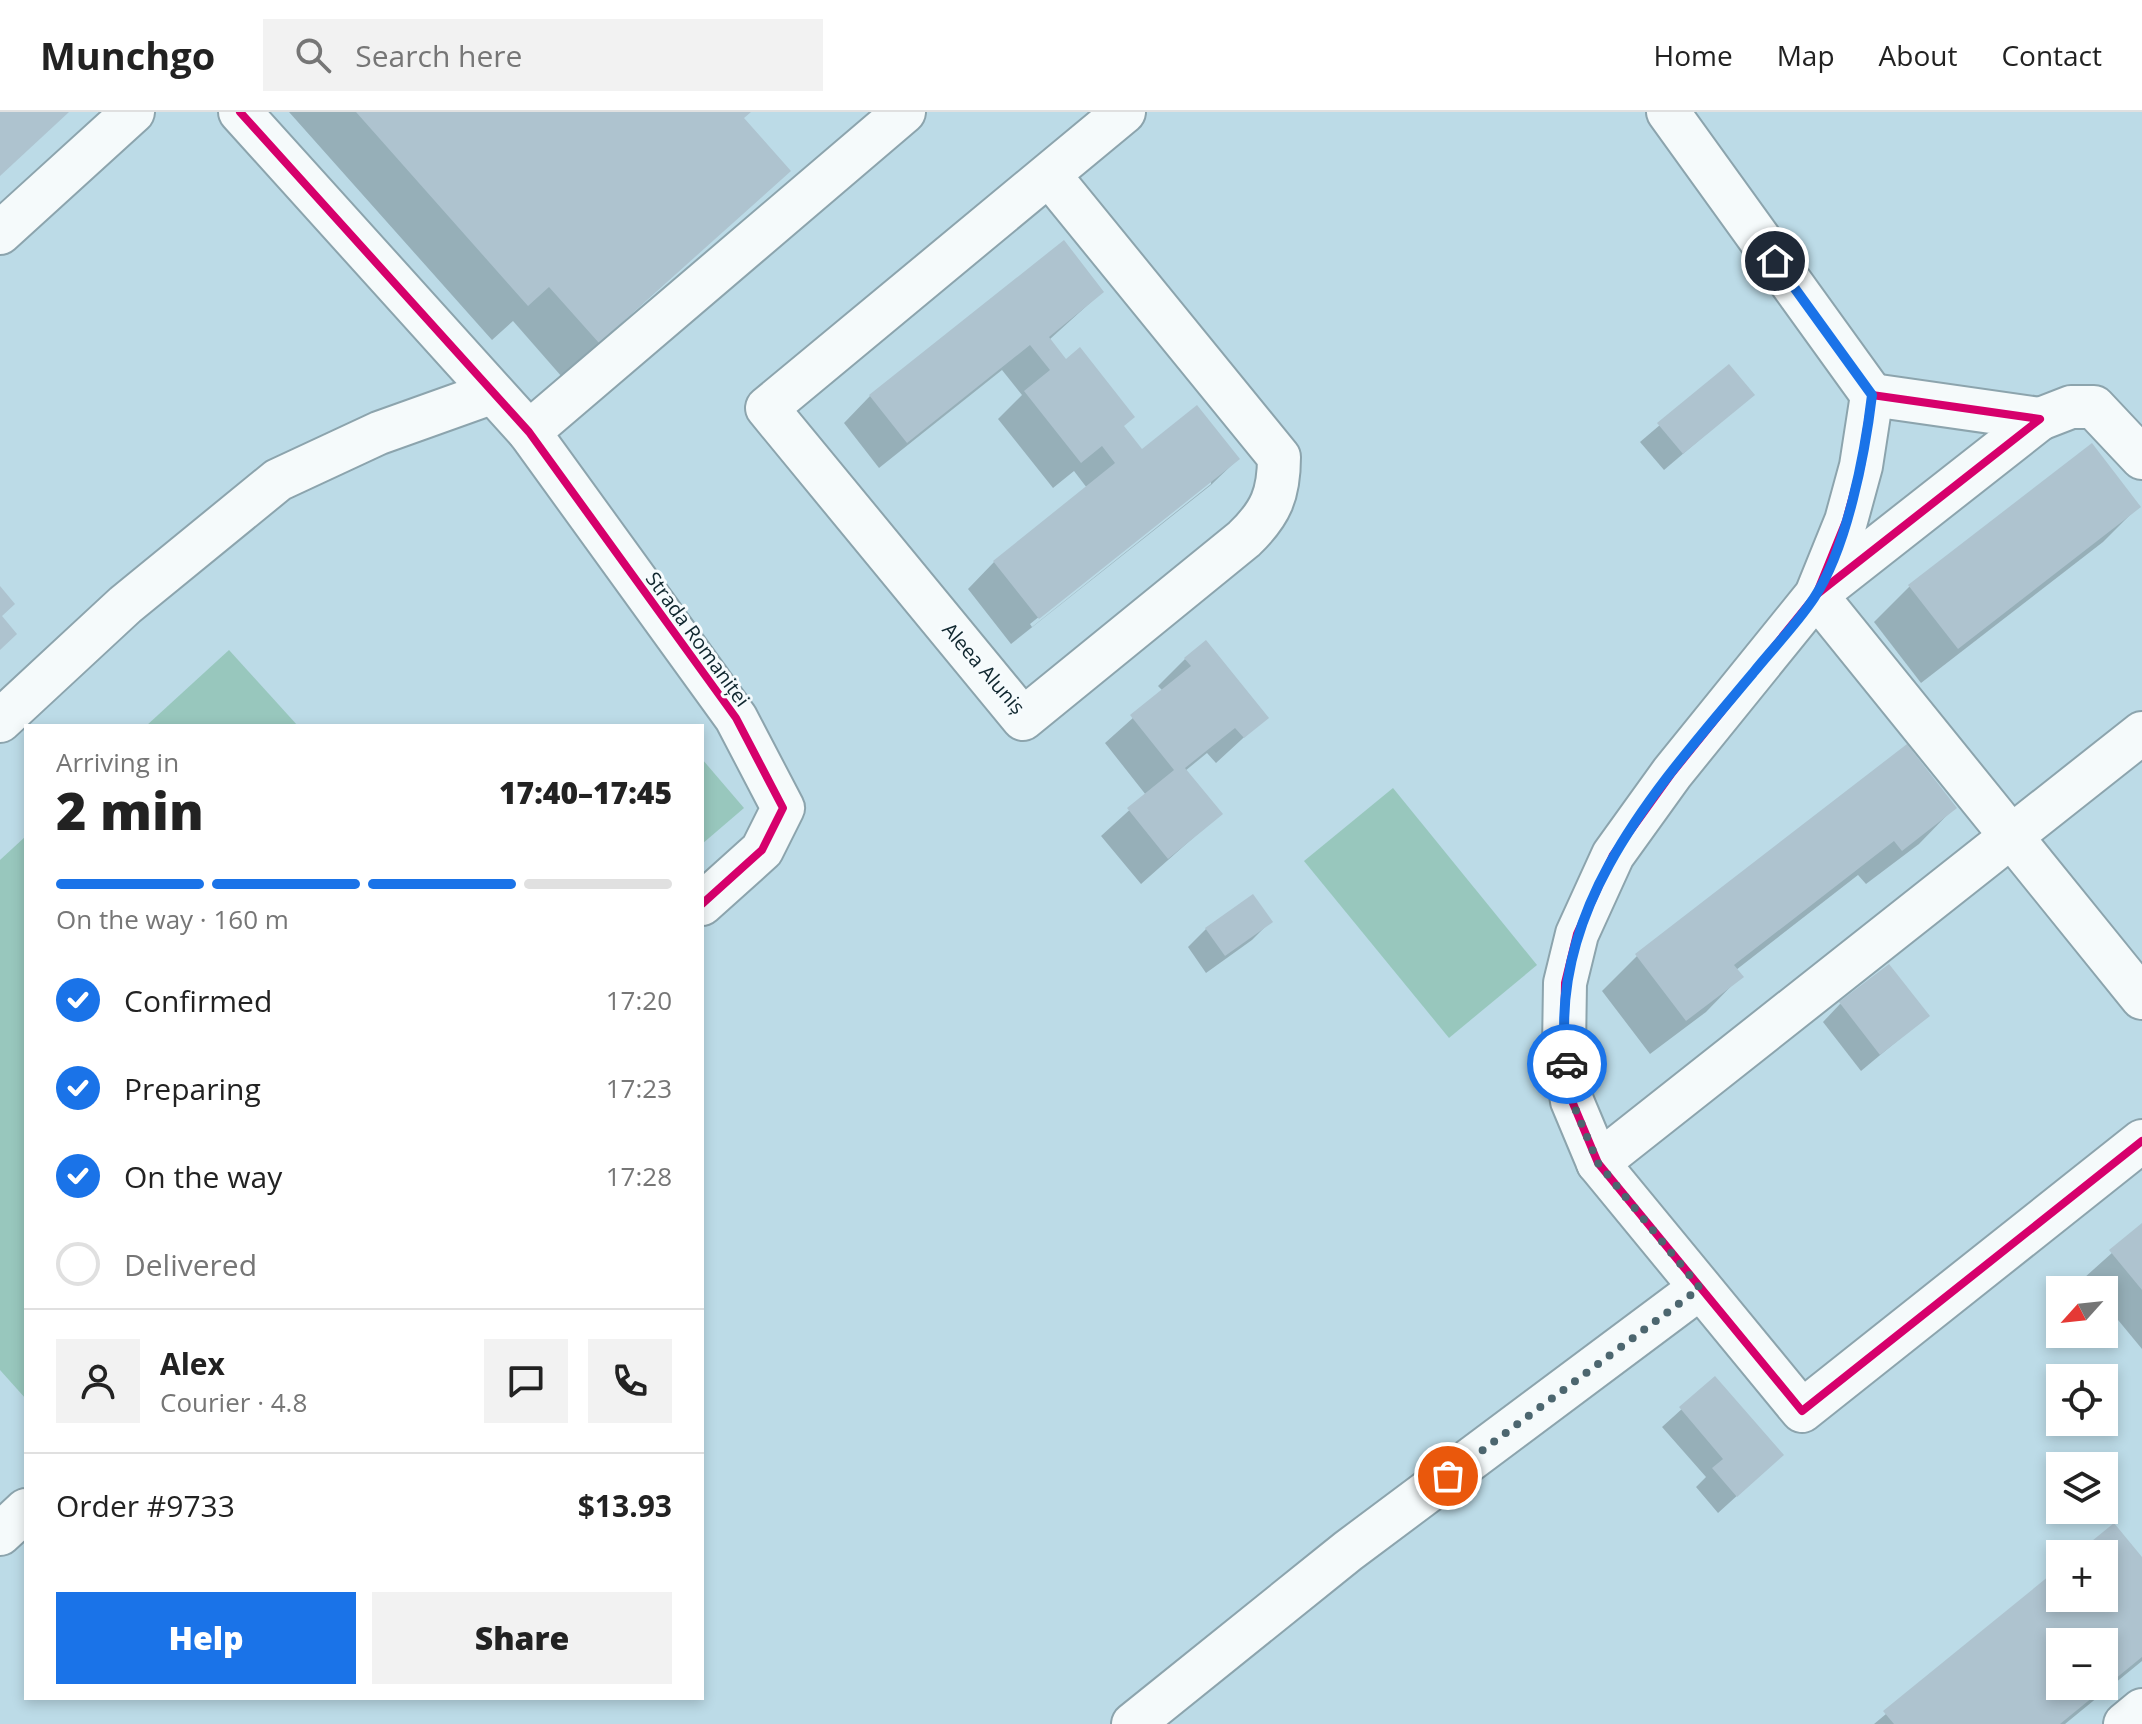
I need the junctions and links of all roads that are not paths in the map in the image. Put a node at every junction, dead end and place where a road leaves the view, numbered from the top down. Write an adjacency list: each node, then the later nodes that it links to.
1 (133, 112): 7 (street)
2 (240, 112): 8 (street)
3 (904, 112): 11 (street)
4 (1124, 112): 6 (street, Aleea Aluniș)
5 (1668, 112): 9 (street)
6 (1050, 176): 6 (street, Aleea Aluniș)
7 (0, 233)
8 (491, 393): 11 (street); 14 (street)
9 (1872, 395): 10 (street); 13 (street)
10 (2040, 419): 12 (street); 13 (street)
11 (529, 432): 17 (street, Strada Romaniței)
12 (2142, 458)
13 (1816, 595): 16 (street); 20 (street)
14 (0, 721)
15 (2142, 733): 16 (street)
16 (2012, 837): 18 (street); 20 (street)
17 (704, 902)
18 (2142, 998)
19 (2142, 1141): 21 (street)
20 (1598, 1163): 21 (street)
21 (1700, 1288): 25 (street)
22 (24, 1512): 23 (street)
23 (0, 1534)
24 (2142, 1710): 26 (street)
25 (1133, 1724)
26 (2125, 1724)

